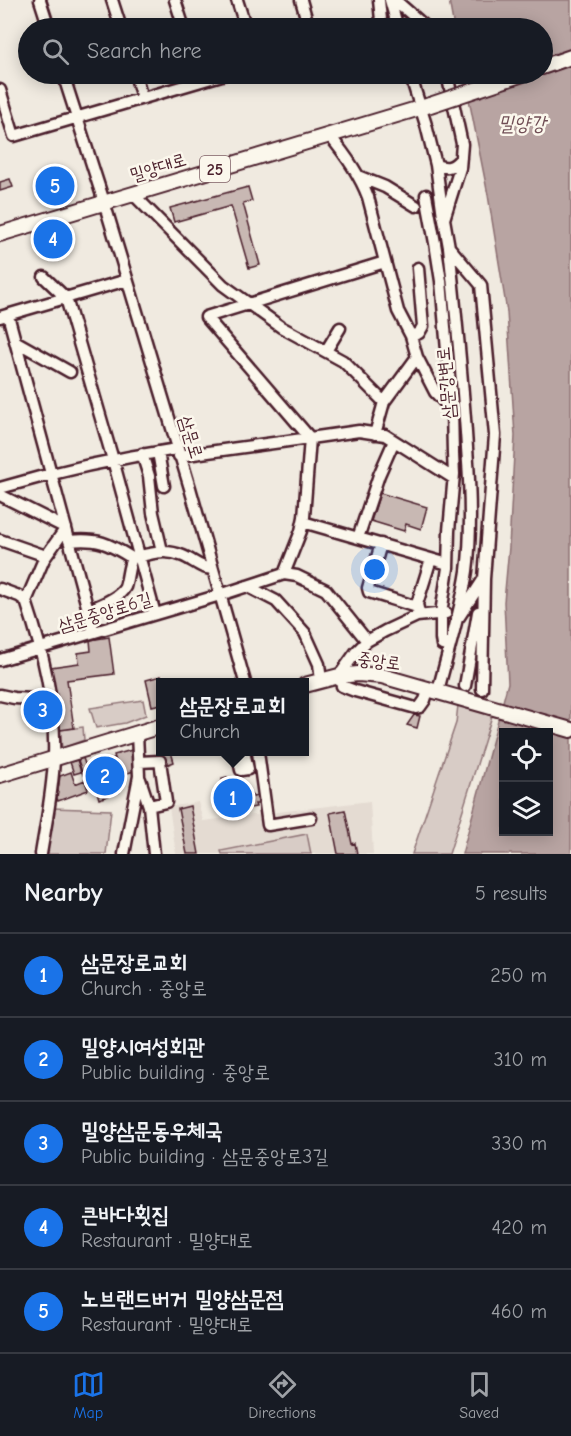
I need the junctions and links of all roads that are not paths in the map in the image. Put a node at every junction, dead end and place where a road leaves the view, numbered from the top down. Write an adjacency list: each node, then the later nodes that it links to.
1 (40, 0): 9 (street)
2 (112, 0): 10 (street)
3 (176, 0): 11 (street)
4 (237, 0): 12 (street)
5 (301, 0): 13 (street)
6 (379, 0): 14 (street)
7 (390, 0): 15 (street)
8 (395, 0): 16 (street)
9 (46, 18)
10 (118, 18)
11 (181, 18)
12 (243, 18)
13 (306, 18)
14 (381, 18)
15 (395, 18)
16 (414, 18)
17 (571, 57): 18 (main road)
18 (553, 63)
19 (66, 84): 28 (street, 삼문로)
20 (138, 84): 26 (street)
21 (179, 84): 26 (street)
22 (415, 84): 27 (street)
23 (449, 84): 30 (street, 삼문강변로)
24 (492, 84): 27 (main road, 밀양대로, bridge)
25 (0, 90): 28 (street)
26 (142, 98): 28 (street)
27 (425, 106): 29 (main road, 밀양대로 / 25); 31 (street)
28 (76, 117): 35 (street, 삼문로)
29 (329, 135): 32 (street); 33 (main road, 밀양대로 / 25)
30 (462, 158): 31 (street); 37 (street, 삼문강변로)
31 (436, 165): 37 (street)
32 (360, 177): 36 (street); 40 (street)
33 (133, 194): 35 (main road, 밀양대로 / 25); 45 (street)
34 (426, 195): 54 (street)
35 (104, 202): 38 (main road, 밀양대로 / 25); 43 (street, 삼문로)
36 (416, 206)
37 (444, 219): 39 (street, 삼문강변로)
38 (0, 234)
39 (449, 247): 80 (street); 89 (street, 삼문강변로)
40 (385, 262): 45 (street); 48 (street)
41 (418, 268): 48 (street)
42 (44, 277): 44 (street)
43 (127, 280): 44 (street); 59 (street, 삼문로)
44 (66, 298): 46 (street); 61 (street)
45 (249, 304): 50 (street); 56 (street)
46 (4, 316): 49 (street)
47 (340, 328): 50 (street)
48 (411, 336): 51 (street)
49 (15, 341): 52 (street); 62 (street)
50 (326, 351): 53 (street)
51 (417, 357): 53 (street); 54 (street)
52 (70, 372)
53 (384, 402): 55 (street)
54 (452, 410): 63 (street)
55 (375, 434): 56 (street); 57 (street)
56 (310, 438): 59 (street); 67 (street)
57 (394, 441): 63 (street); 69 (street)
58 (158, 452): 59 (street); 60 (street); 64 (street)
59 (178, 452): 78 (street, 삼문로)
60 (142, 454): 61 (street); 73 (street)
61 (113, 460): 62 (street); 75 (street)
62 (51, 473): 65 (street); 68 (street)
63 (453, 478): 77 (street)
64 (164, 486)
65 (0, 488)
66 (0, 495): 68 (street)
67 (303, 522): 69 (street); 79 (street)
68 (66, 528): 71 (street); 74 (street)
69 (358, 538): 72 (street)
70 (0, 540): 74 (street)
71 (69, 541): 75 (street); 85 (street)
72 (381, 544): 76 (street); 86 (street)
73 (162, 551): 75 (street); 78 (street)
74 (46, 556): 84 (street)
75 (135, 557): 85 (street); 88 (street)
76 (431, 559): 77 (street); 86 (street)
77 (448, 564): 87 (street)
78 (213, 569): 83 (street, 삼문로)
79 (284, 574): 81 (street, 삼문중앙로6길); 91 (street)
80 (483, 579): 89 (street); 99 (street); 100 (street)
81 (247, 586): 83 (street, 삼문중앙로6길); 97 (street)
82 (0, 589): 84 (street)
83 (220, 595): 88 (street, 삼문중앙로6길); 96 (street, 삼문로)
84 (26, 601): 93 (street)
85 (88, 610): 90 (street)
86 (418, 612): 87 (street); 91 (street)
87 (444, 613): 92 (street)
88 (154, 614): 90 (street, 삼문중앙로6길)
89 (456, 622): 92 (street, 삼문강변로)
90 (94, 632): 93 (street, 삼문중앙로6길)
91 (367, 641): 95 (street)
92 (449, 647): 101 (street, 삼문강변로)
93 (41, 648): 94 (street, 삼문중앙로6길); 103 (street)
94 (0, 660)
95 (339, 676): 97 (main road, 중앙로); 101 (main road, 중앙로); 101 (street)
96 (244, 678)
97 (321, 681): 98 (main road, 중앙로)
98 (309, 684)
99 (465, 686)
100 (482, 689)
101 (438, 691): 105 (main road, 중앙로)
102 (0, 695): 103 (street)
103 (51, 700): 110 (street)
104 (156, 728): 106 (main road)
105 (571, 730)
106 (137, 734): 110 (main road); 111 (street)
107 (238, 756): 108 (street)
108 (245, 756)
109 (259, 756): 115 (street)
110 (54, 759): 112 (main road); 116 (street)
111 (139, 762): 113 (street); 114 (street)
112 (0, 775)
113 (139, 776): 114 (street); 117 (street)
114 (149, 806): 118 (street)
115 (311, 818)
116 (41, 854)
117 (124, 854)
118 (154, 854)

